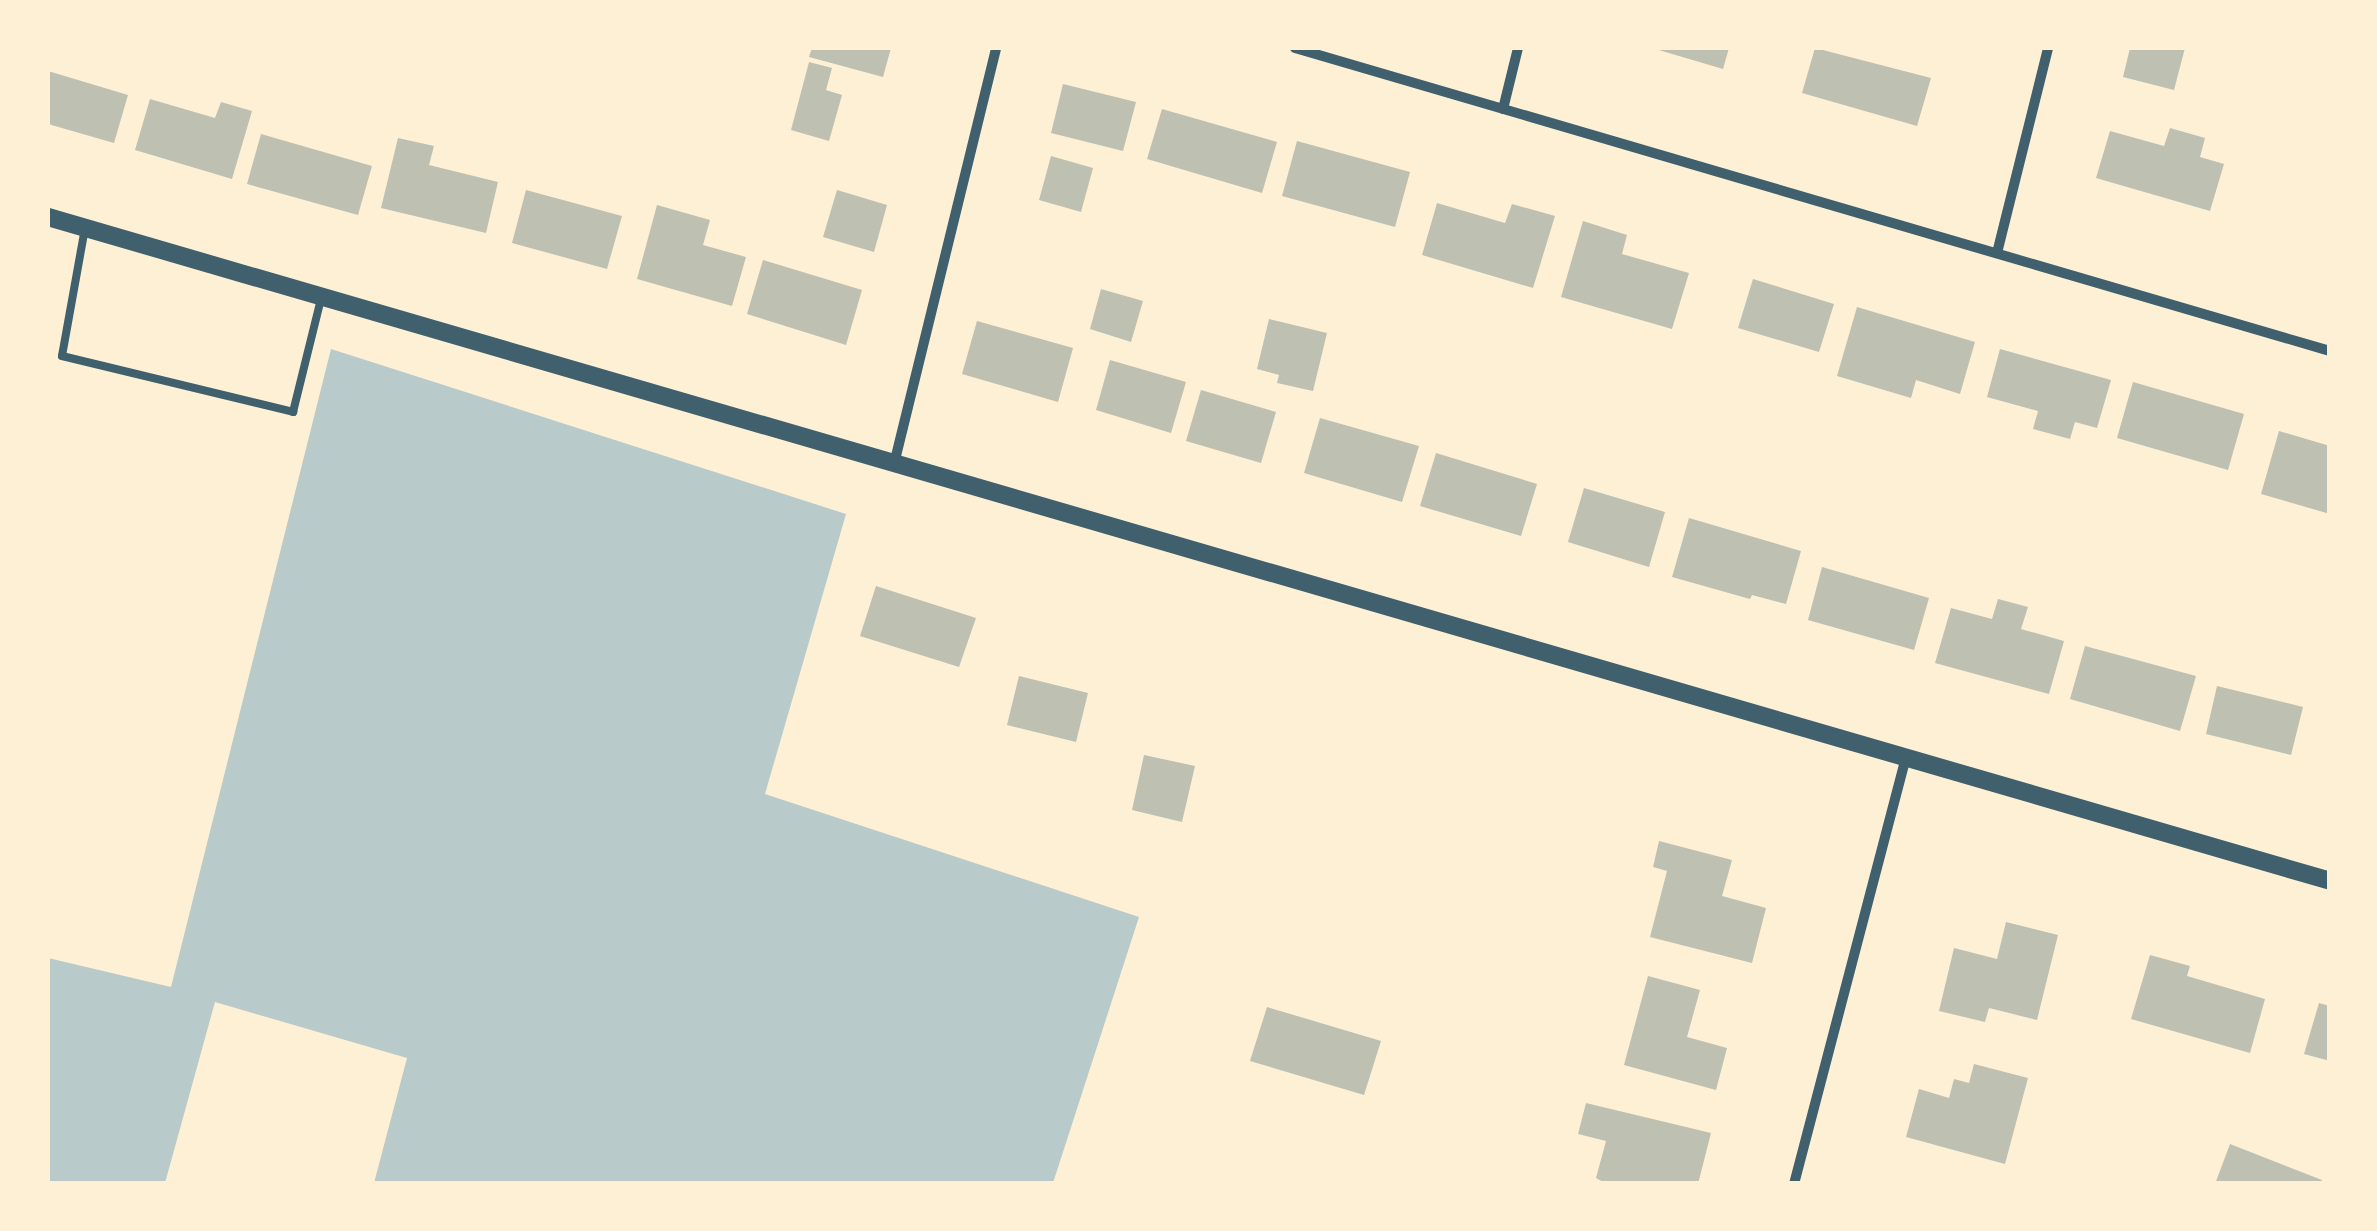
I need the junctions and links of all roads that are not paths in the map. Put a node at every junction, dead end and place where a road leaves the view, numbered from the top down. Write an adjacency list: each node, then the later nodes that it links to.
1 (996, 48): 11 (street)
2 (1295, 48): 5 (street)
3 (1518, 48): 5 (street)
4 (2048, 48): 8 (street)
5 (1503, 109): 8 (street)
6 (48, 217): 7 (street)
7 (85, 228): 9 (street); 9 (lane)
8 (1997, 253): 10 (street)
9 (322, 296): 11 (street)
10 (2330, 351)
11 (894, 460): 12 (street)
12 (1905, 760): 13 (street); 14 (street)
13 (2330, 881)
14 (1794, 1184)

